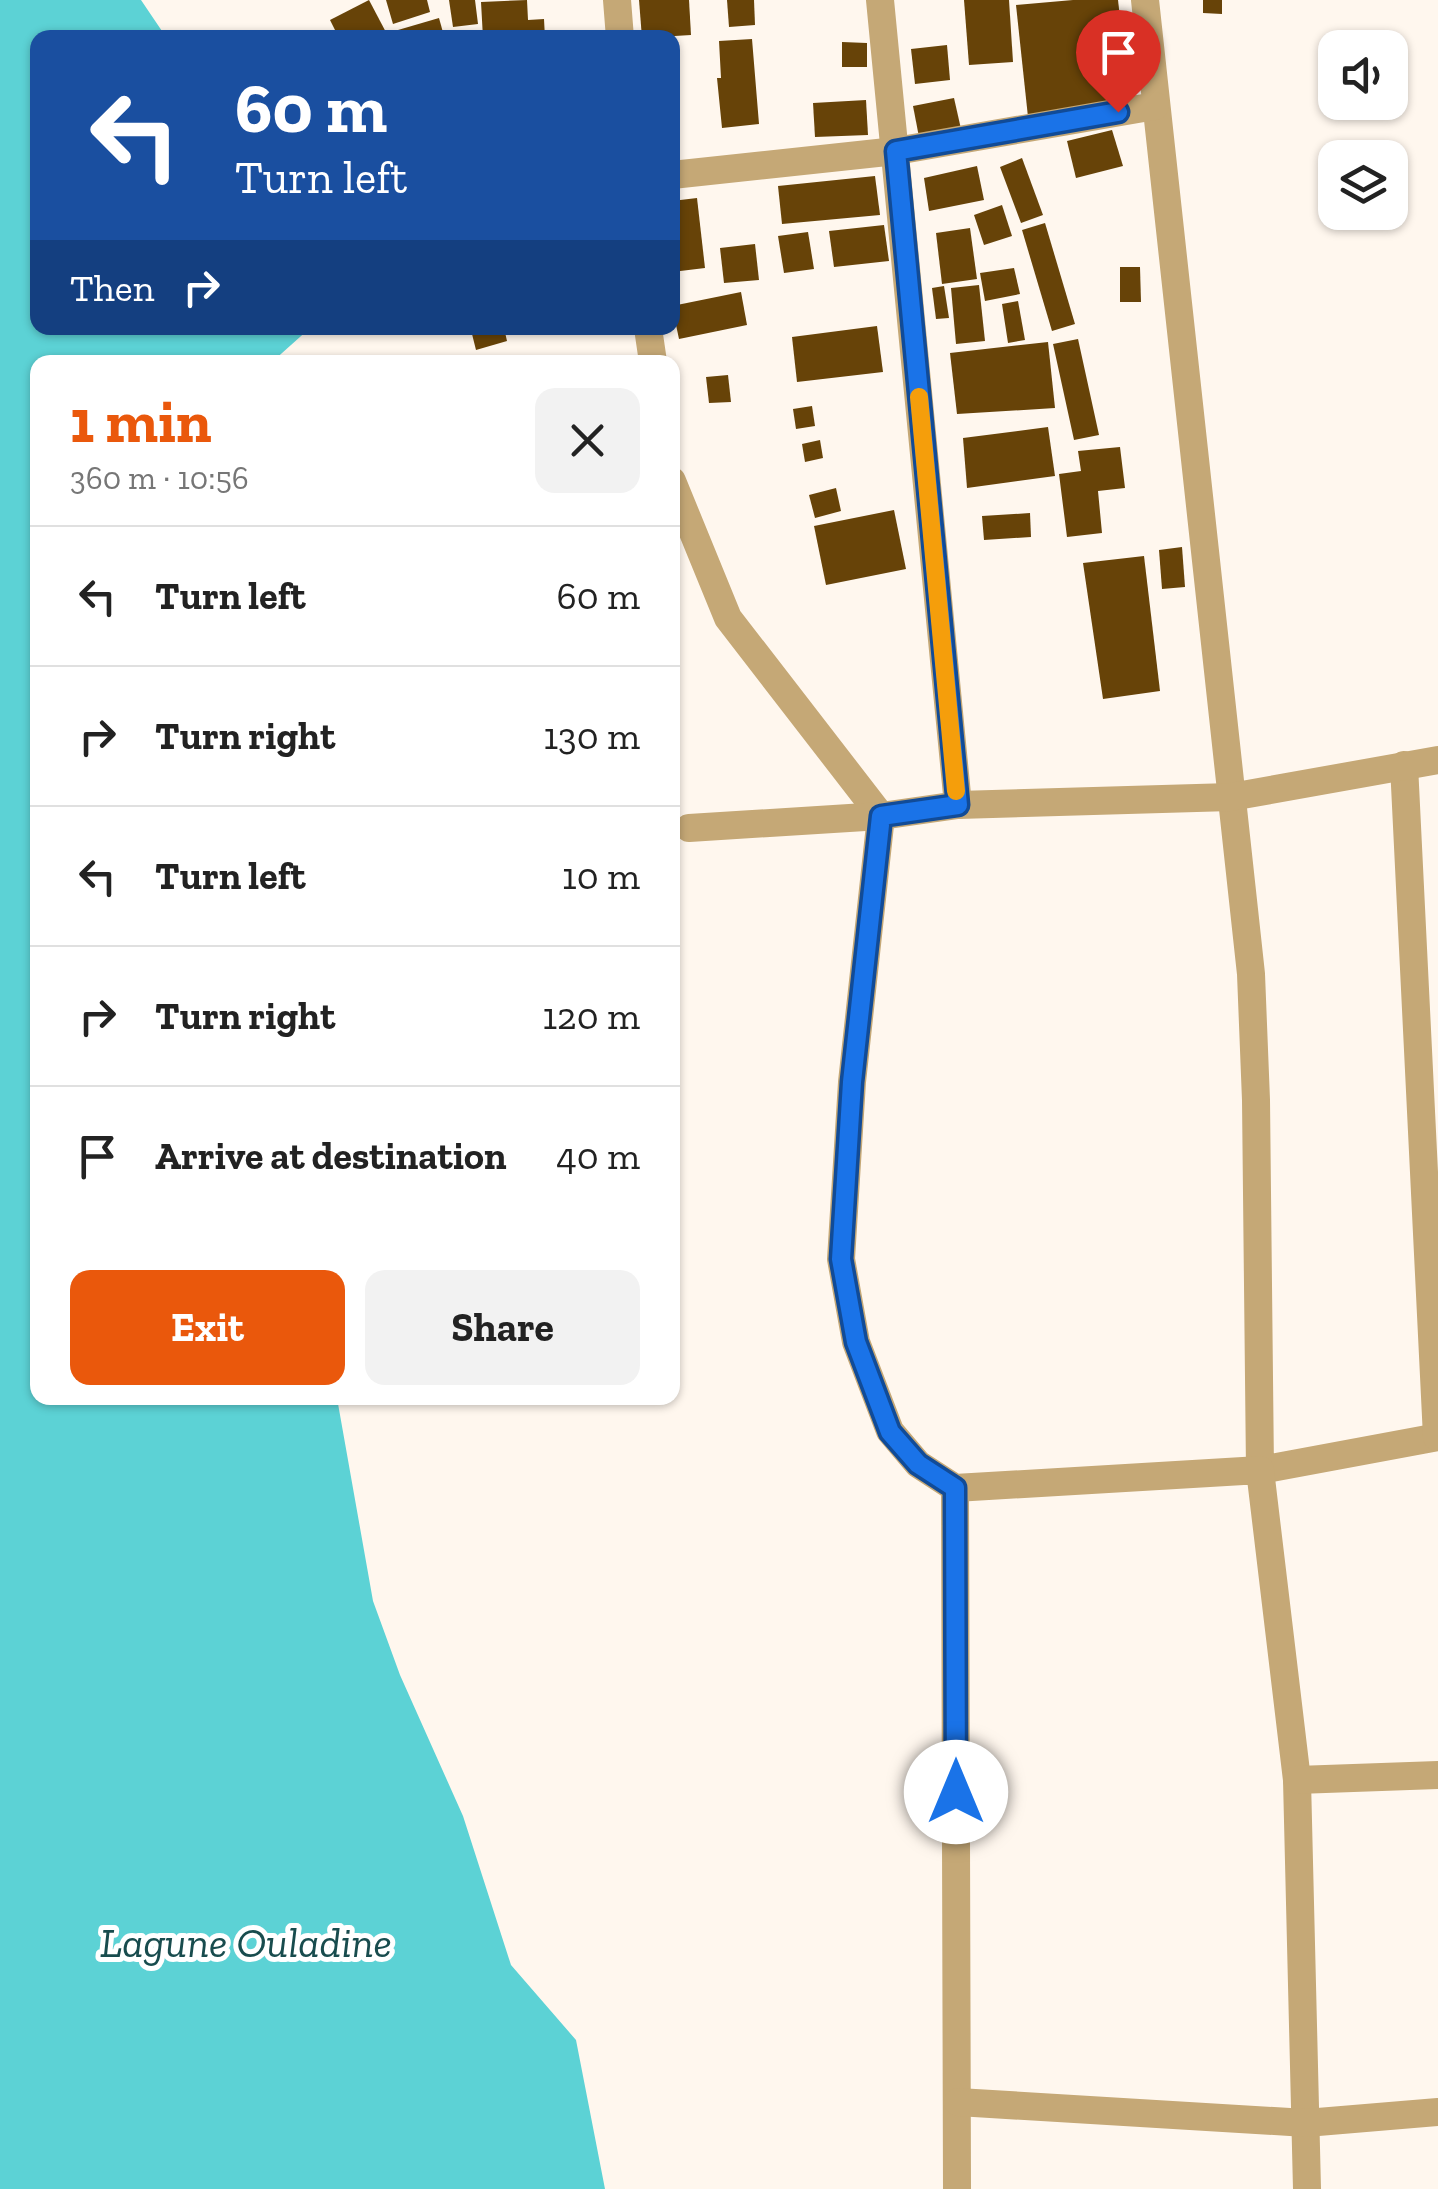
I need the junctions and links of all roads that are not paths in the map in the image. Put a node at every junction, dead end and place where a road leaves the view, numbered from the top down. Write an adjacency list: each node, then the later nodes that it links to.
1 (617, 0): 4 (street)
2 (880, 0): 6 (street)
3 (1144, 0): 5 (street)
4 (619, 30)
5 (1155, 106): 6 (street); 11 (street)
6 (896, 151): 7 (street); 12 (street)
7 (680, 174)
8 (680, 501): 13 (street)
9 (1438, 760): 10 (street)
10 (1404, 766): 11 (street); 15 (street)
11 (1232, 797): 12 (street); 16 (street)
12 (958, 805): 13 (street)
13 (881, 816): 14 (street); 17 (street)
14 (689, 828)
15 (1438, 1437): 16 (street)
16 (1260, 1470): 17 (street); 19 (street)
17 (955, 1488): 20 (street)
18 (1438, 1775): 19 (street)
19 (1297, 1780): 22 (street)
20 (958, 2102): 22 (street); 23 (street)
21 (1438, 2112): 22 (street)
22 (1306, 2123): 24 (street)
23 (958, 2189)
24 (1307, 2189)

